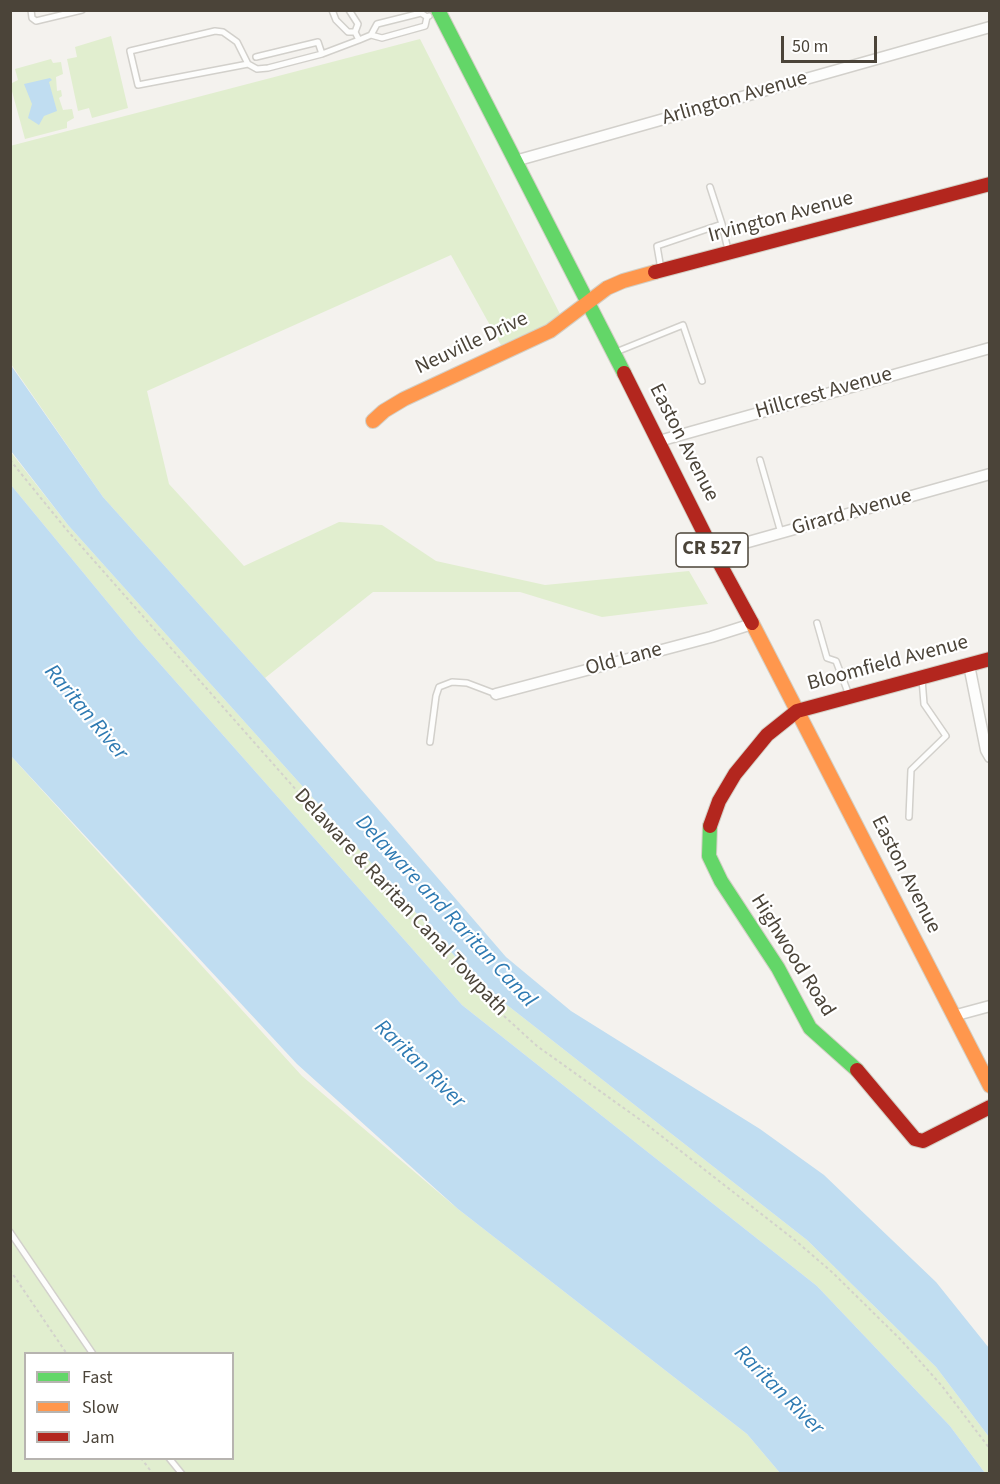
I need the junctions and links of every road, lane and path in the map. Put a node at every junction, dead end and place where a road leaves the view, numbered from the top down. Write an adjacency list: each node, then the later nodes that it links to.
1 (31, 10): 2 (lane)
2 (82, 10)
3 (332, 10): 7 (lane)
4 (349, 10): 7 (lane)
5 (436, 12): 8 (lane); 8 (lane); 13 (street, Easton Avenue / CR 527)
6 (990, 27): 13 (street, Arlington Avenue)
7 (355, 32): 9 (lane)
8 (371, 35): 9 (lane)
9 (359, 40): 10 (lane)
10 (322, 54): 11 (lane); 12 (lane)
11 (256, 57)
12 (248, 64): 12 (lane)
13 (515, 161): 19 (street, Easton Avenue / CR 527)
14 (990, 184): 17 (street, Irvington Avenue)
15 (710, 187): 16 (lane)
16 (722, 224): 17 (lane); 18 (lane)
17 (728, 254): 18 (street, Irvington Avenue)
18 (662, 271): 19 (street, Irvington Avenue)
19 (588, 303): 21 (street, Easton Avenue / CR 527); 23 (street, Neuville Drive)
20 (990, 348): 24 (street, Hillcrest Avenue)
21 (614, 353): 22 (lane); 24 (street, Easton Avenue / CR 527)
22 (702, 381)
23 (373, 421)
24 (658, 441): 29 (street, Easton Avenue / CR 527)
25 (10, 460): 49 (path, Delaware & Raritan Canal Towpath)
26 (760, 460): 28 (lane)
27 (990, 474): 28 (street, Girard Avenue)
28 (781, 533): 29 (street, Girard Avenue)
29 (715, 555): 31 (street, Easton Avenue / CR 527)
30 (817, 623): 36 (lane)
31 (752, 624): 35 (street, Old Lane); 37 (street, Easton Avenue / CR 527)
32 (990, 659): 33 (street, Bloomfield Avenue)
33 (969, 664): 34 (street, Bloomfield Avenue); 39 (street)
34 (922, 677): 36 (street, Bloomfield Avenue); 40 (lane)
35 (496, 693): 38 (lane)
36 (850, 696): 37 (street, Bloomfield Avenue)
37 (797, 711): 42 (street, Easton Avenue / CR 527); 44 (street, Highwood Road)
38 (430, 742)
39 (990, 757)
40 (909, 817)
41 (990, 1006): 42 (street)
42 (953, 1016): 43 (street, Easton Avenue / CR 527)
43 (990, 1086)
44 (990, 1107)
45 (10, 1232): 48 (lane)
46 (10, 1270): 47 (path)
47 (66, 1352)
48 (92, 1352)
49 (990, 1449)
50 (143, 1460): 52 (path)
51 (172, 1460): 53 (lane)
52 (153, 1473)
53 (182, 1473)

